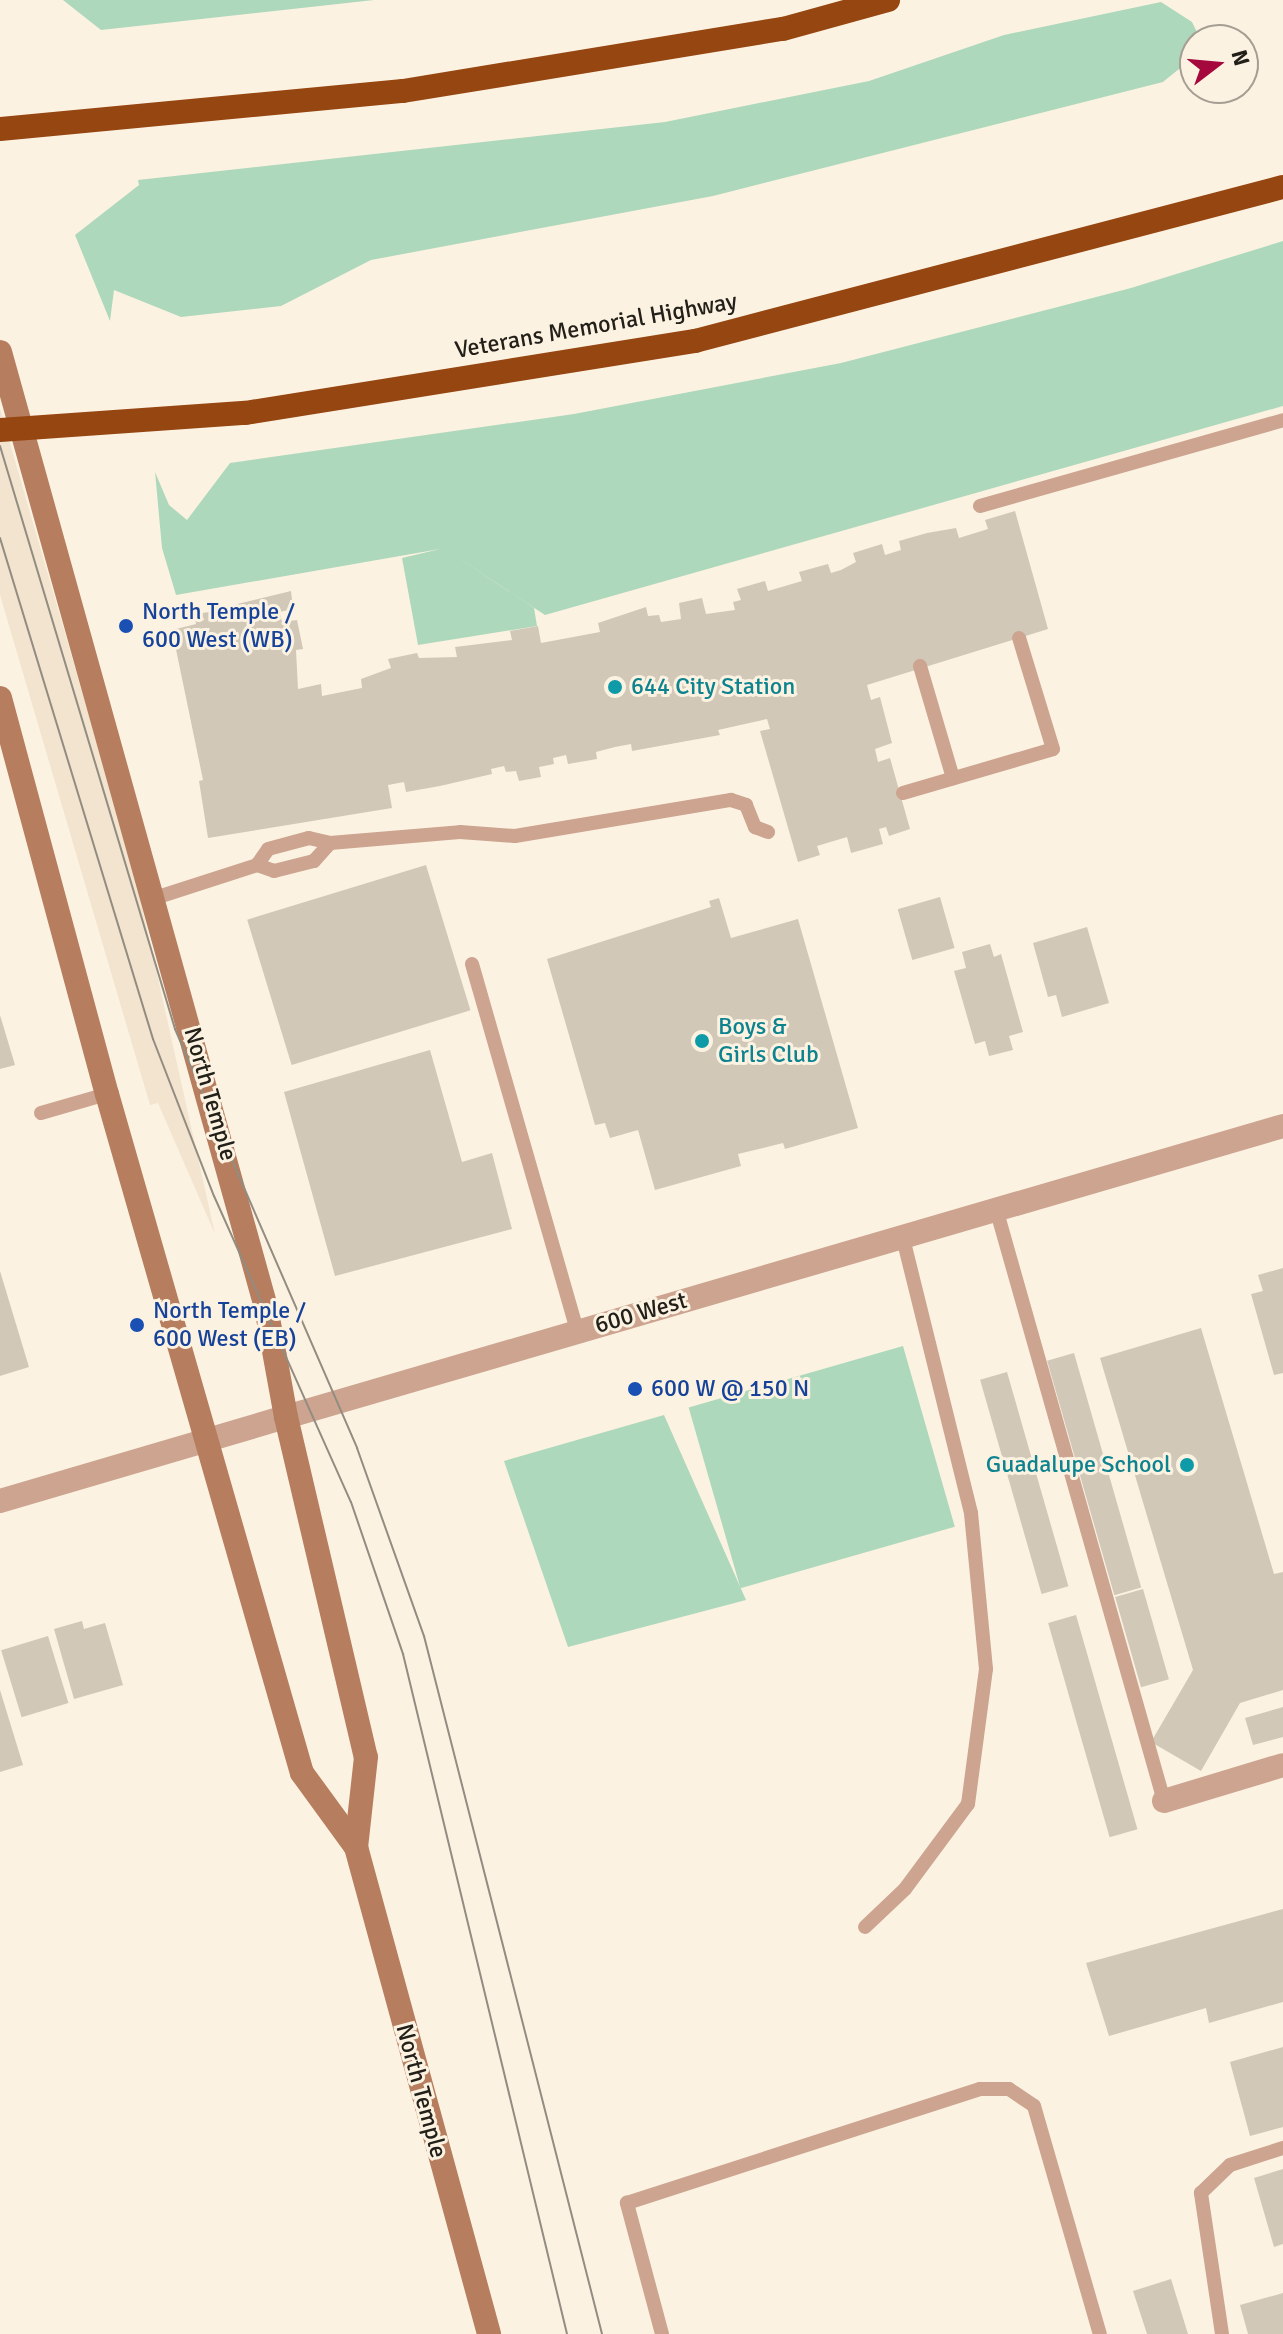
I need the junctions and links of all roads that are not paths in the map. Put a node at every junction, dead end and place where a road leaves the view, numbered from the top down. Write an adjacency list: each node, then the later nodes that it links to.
1 (888, 0): 2 (highway)
2 (0, 129)
3 (1283, 187): 6 (highway, Veterans Memorial Highway, bridge)
4 (0, 352): 16 (main road, North Temple)
5 (1283, 420): 7 (lane)
6 (0, 430)
7 (980, 506)
8 (1019, 638): 11 (lane)
9 (920, 666): 11 (lane)
10 (0, 698): 18 (main road, North Temple)
11 (953, 778): 12 (lane)
12 (903, 793)
13 (768, 832): 14 (lane)
14 (330, 843): 15 (lane); 15 (lane)
15 (257, 865): 16 (lane)
16 (155, 898): 24 (main road, North Temple)
17 (472, 964): 23 (lane)
18 (107, 1094): 19 (lane); 25 (main road, North Temple)
19 (41, 1113)
20 (1283, 1126): 21 (street, 600 West)
21 (997, 1212): 22 (street, 600 West); 28 (lane)
22 (903, 1239): 23 (street, 600 West); 30 (lane)
23 (577, 1331): 24 (street, 600 West)
24 (286, 1417): 25 (street, 600 West); 29 (main road, North Temple)
25 (206, 1442): 26 (street, 600 West); 29 (main road, North Temple)
26 (0, 1501)
27 (1283, 1765): 28 (street)
28 (1164, 1801)
29 (356, 1847): 32 (main road, North Temple)
30 (865, 1927)
31 (1283, 2148): 35 (lane)
32 (486, 2324)
33 (662, 2334): 34 (lane)
34 (1100, 2334)
35 (1222, 2334)

